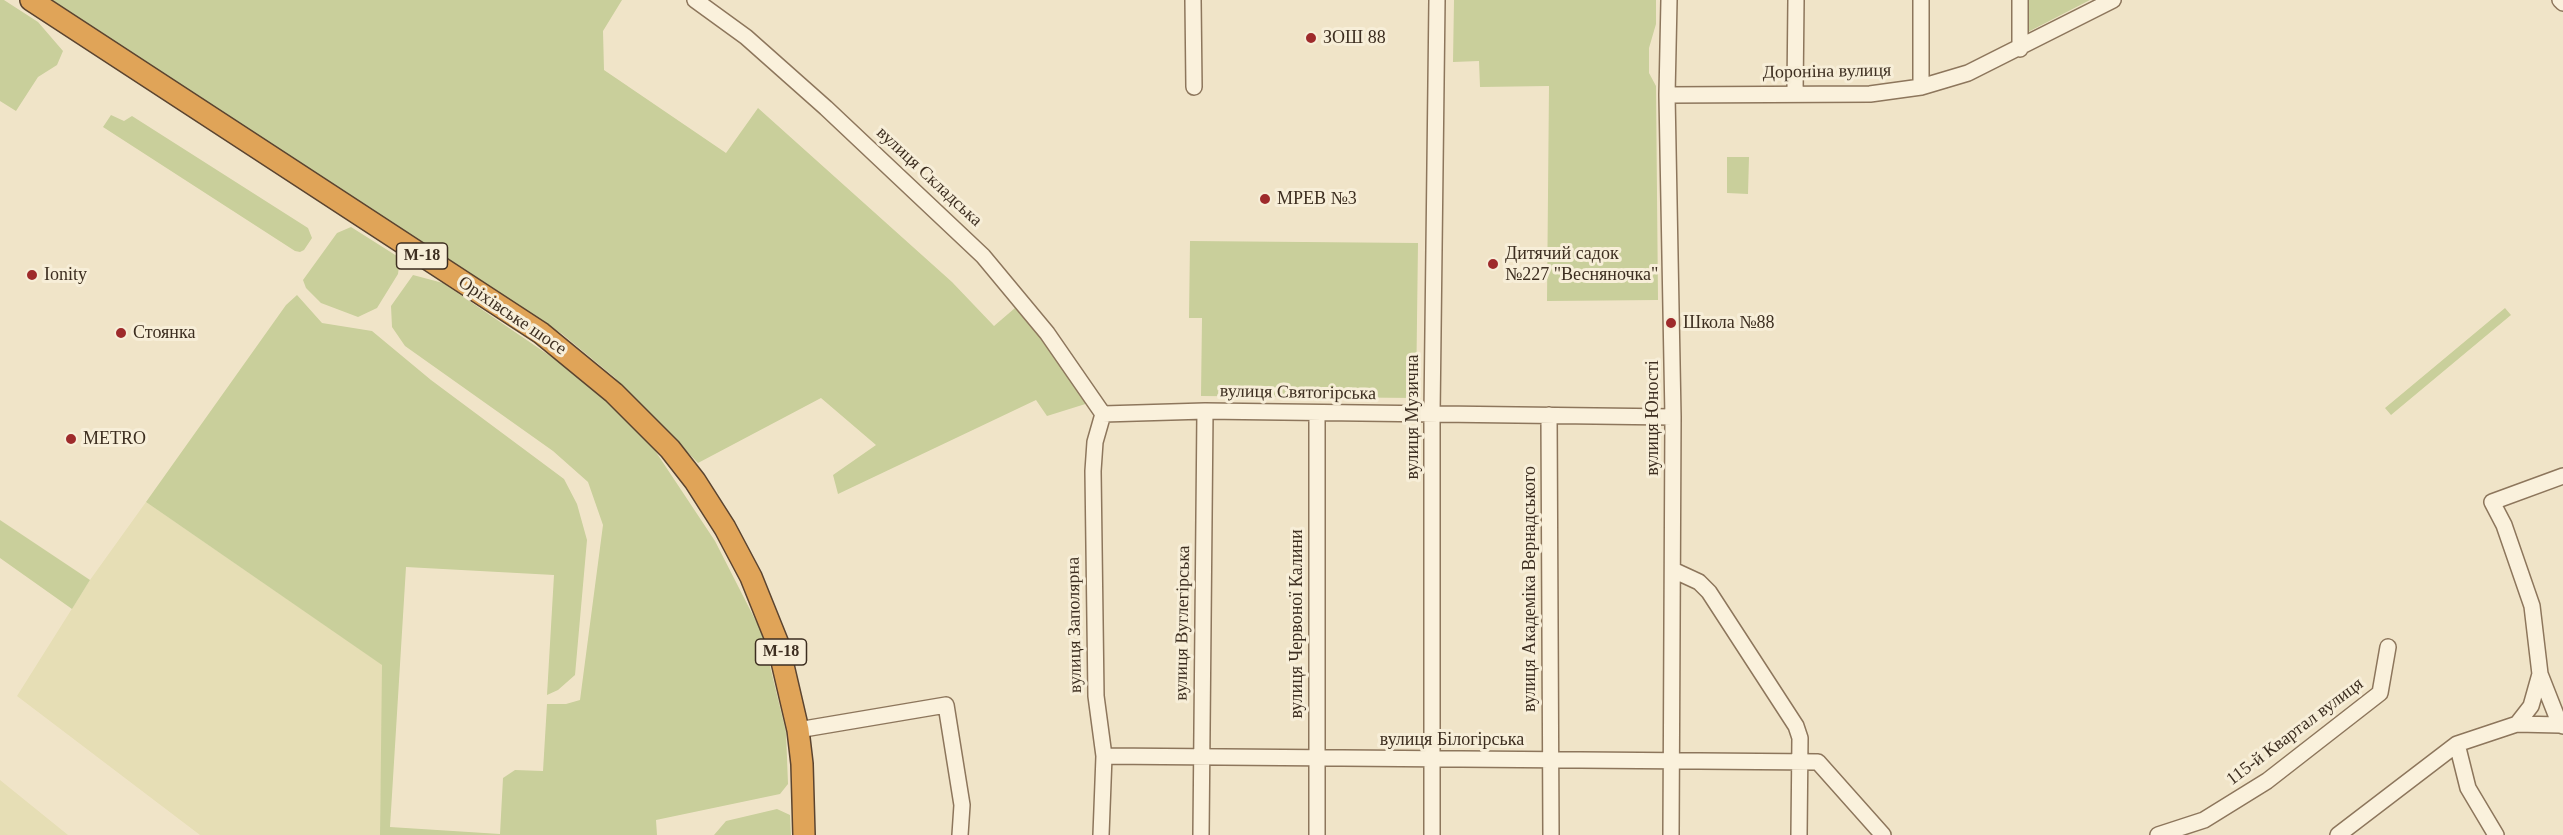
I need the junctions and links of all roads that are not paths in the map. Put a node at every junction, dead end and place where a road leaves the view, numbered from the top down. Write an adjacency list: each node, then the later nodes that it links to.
1 (31, 0): 27 (highway, Оріхівське шосе / М-18)
2 (695, 0): 17 (street, вулиця Складська)
3 (1193, 0): 11 (street)
4 (1437, 0): 18 (street, вулиця Музична)
5 (1669, 0): 14 (street, вулиця Юності)
6 (1796, 0): 13 (street)
7 (1921, 0): 12 (street)
8 (2020, 0): 10 (street)
9 (2113, 0): 10 (street, Дороніна вулиця)
10 (2020, 49): 12 (street, Дороніна вулиця)
11 (1194, 87)
12 (1922, 87): 13 (street, Дороніна вулиця)
13 (1795, 93): 14 (street, Дороніна вулиця)
14 (1667, 94): 20 (street, вулиця Юності)
15 (1205, 411): 16 (street, вулиця Святогірська); 17 (street, вулиця Святогірська); 30 (street, вулиця Вуглегірська)
16 (1317, 413): 18 (street, вулиця Святогірська); 31 (street, вулиця Червоної Калини)
17 (1103, 414): 29 (street, вулиця Заполярна)
18 (1432, 414): 19 (street, вулиця Святогірська); 32 (street, вулиця Музична)
19 (1549, 415): 20 (street, вулиця Святогірська); 33 (street, вулиця Академіка Вернадського)
20 (1672, 417): 22 (street, вулиця Юності)
21 (2563, 476): 24 (street)
22 (1673, 570): 34 (street, вулиця Юності); 35 (street)
23 (2388, 647): 46 (street, 115-й Квартал вулиця)
24 (2540, 674): 25 (street); 26 (street)
25 (2517, 724): 26 (street); 28 (street)
26 (2562, 726)
27 (798, 730): 36 (highway, М-18); 37 (street)
28 (2457, 744): 47 (street); 48 (street)
29 (1104, 756): 30 (street, вулиця Білогірська); 38 (street, вулиця Заполярна)
30 (1201, 757): 31 (street, вулиця Білогірська); 39 (street, вулиця Вуглегірська)
31 (1317, 759): 32 (street, вулиця Білогірська); 40 (street, вулиця Червоної Калини)
32 (1433, 760): 33 (street, вулиця Білогірська); 41 (street, вулиця Музична)
33 (1550, 760): 34 (street, вулиця Білогірська); 42 (street, вулиця Академіка Вернадського)
34 (1671, 760): 35 (street, вулиця Білогірська); 43 (street, вулиця Юності)
35 (1800, 761): 44 (street); 45 (street)
36 (804, 835)
37 (960, 835)
38 (1101, 835)
39 (1201, 835)
40 (1317, 835)
41 (1432, 835)
42 (1551, 835)
43 (1671, 835)
44 (1799, 835)
45 (1883, 835)
46 (2158, 835)
47 (2338, 835)
48 (2496, 835)

